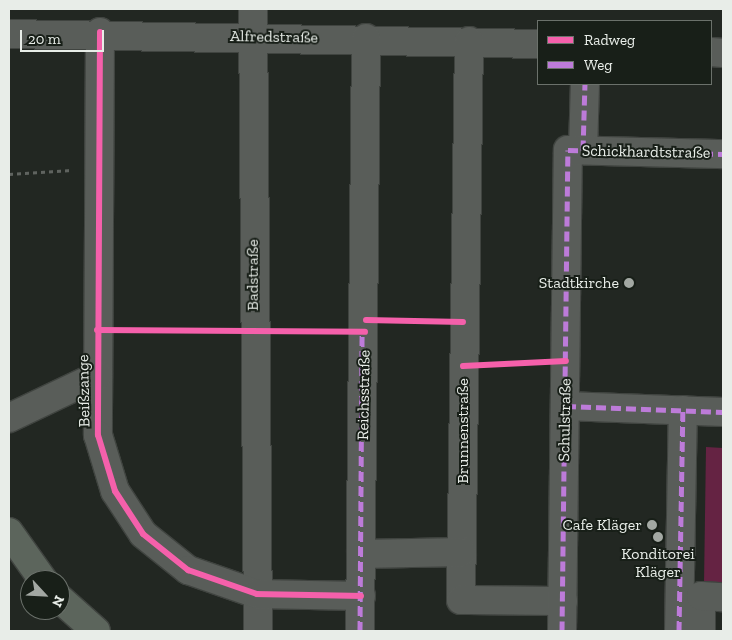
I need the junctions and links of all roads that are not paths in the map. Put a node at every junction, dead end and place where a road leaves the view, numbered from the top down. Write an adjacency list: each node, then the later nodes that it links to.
1 (253, 9): 4 (street, Badstraße)
2 (100, 32): 3 (street, Alfredstraße); 4 (street, Alfredstraße); 11 (street, Beißzange)
3 (9, 34)
4 (253, 37): 5 (street, Alfredstraße); 20 (street, Badstraße)
5 (366, 38): 6 (street, Alfredstraße); 18 (street, Reichsstraße)
6 (468, 41): 7 (street, Alfredstraße); 17 (street, Brunnenstraße)
7 (537, 44)
8 (585, 85): 9 (street, Schulstraße)
9 (576, 150): 10 (street, Schickhardtstraße); 12 (street, Schulstraße)
10 (723, 154)
11 (97, 376): 15 (street); 20 (street, Beißzange)
12 (566, 406): 13 (street); 23 (street, Schulstraße)
13 (683, 410): 14 (street); 29 (street)
14 (723, 412)
15 (9, 418)
16 (9, 532): 19 (main road)
17 (462, 552): 18 (street); 23 (street, Brunnenstraße)
18 (361, 554): 21 (street, Reichsstraße)
19 (36, 570)
20 (257, 594): 21 (street, Beißzange); 26 (street, Badstraße)
21 (361, 596): 27 (street, Reichsstraße)
22 (723, 596): 30 (street)
23 (562, 602): 28 (street, Schulstraße)
24 (70, 608): 25 (main road)
25 (96, 631)
26 (258, 631)
27 (360, 631)
28 (562, 631)
29 (679, 631)
30 (701, 631)

